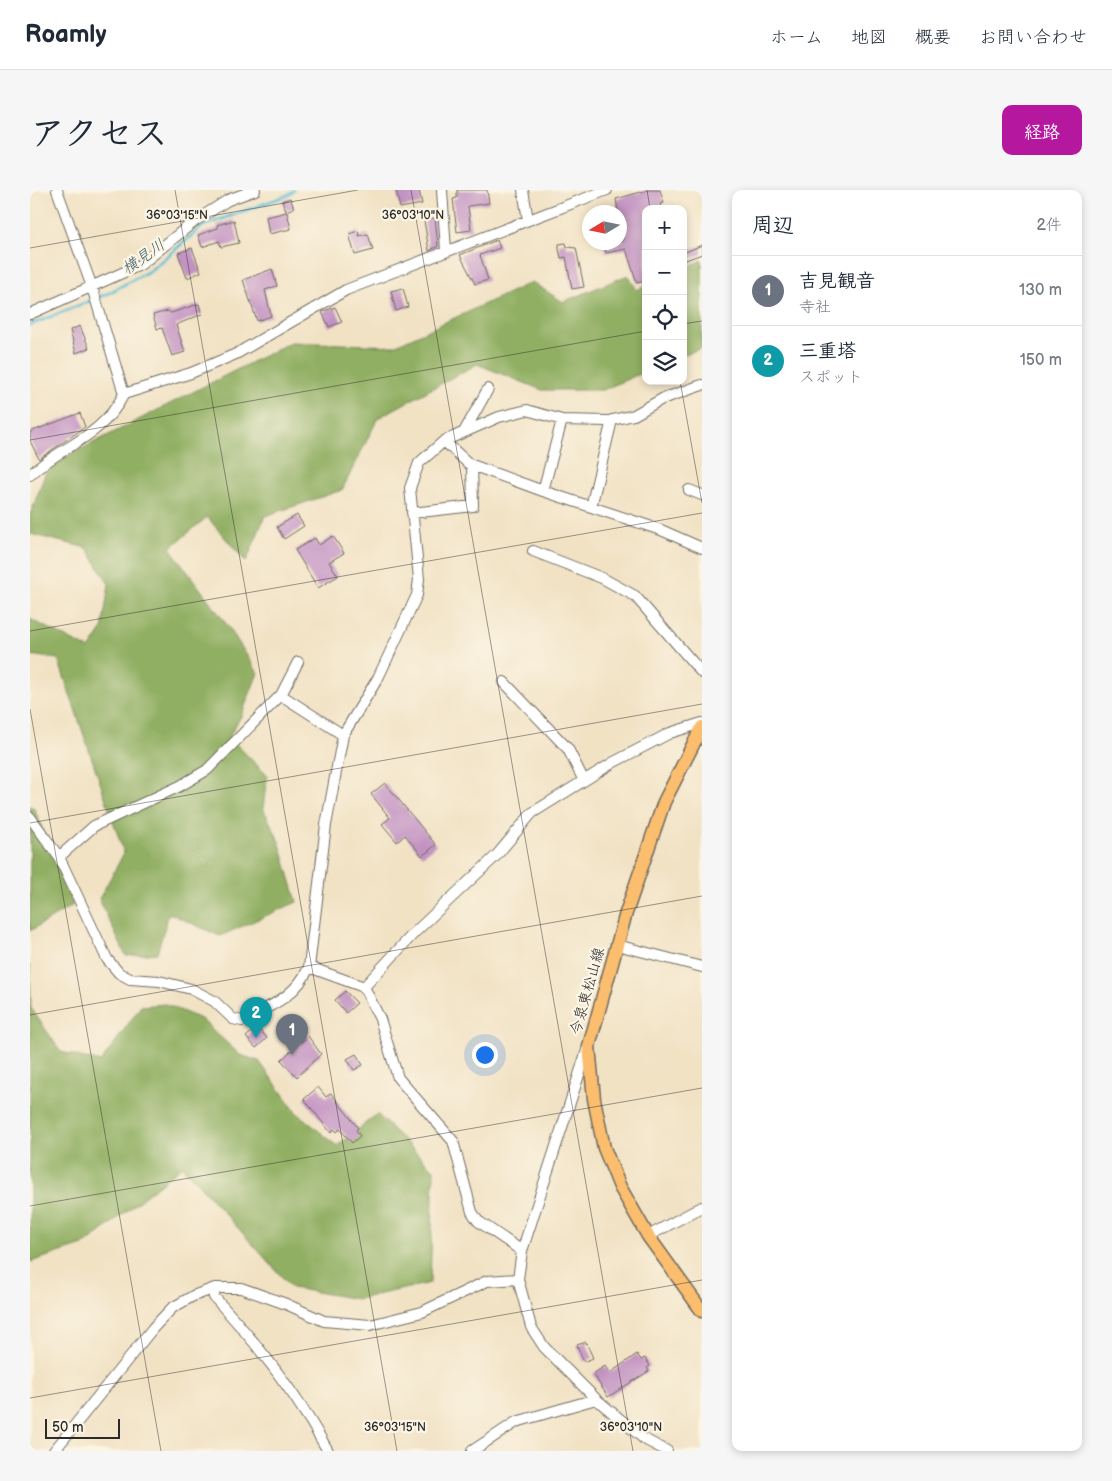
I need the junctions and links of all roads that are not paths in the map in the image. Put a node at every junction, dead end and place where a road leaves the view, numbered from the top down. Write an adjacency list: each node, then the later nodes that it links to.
1 (57, 190): 8 (street)
2 (256, 190): 8 (street)
3 (442, 190): 7 (street)
4 (523, 190): 6 (street)
5 (607, 190): 6 (street)
6 (528, 220): 7 (street)
7 (446, 251): 12 (street)
8 (92, 288): 9 (street); 12 (street)
9 (30, 314)
10 (702, 385): 14 (street)
11 (488, 389): 15 (street)
12 (124, 394): 18 (street)
13 (562, 420): 14 (street); 15 (street); 20 (street)
14 (612, 420): 22 (street)
15 (464, 432): 16 (street)
16 (444, 441): 17 (street); 23 (street)
17 (472, 465): 20 (street); 23 (street)
18 (30, 475)
19 (689, 490): 21 (street)
20 (543, 491): 22 (street)
21 (702, 495)
22 (591, 506): 24 (street)
23 (412, 513): 31 (street)
24 (702, 548)
25 (533, 551): 27 (street)
26 (298, 662): 29 (street)
27 (702, 673)
28 (504, 682): 32 (street)
29 (280, 695): 31 (street); 34 (street)
30 (702, 725): 32 (street); 35 (main road, 今泉東松山線)
31 (343, 735): 36 (street)
32 (583, 780): 38 (street)
33 (30, 817): 34 (street)
34 (59, 857): 36 (street)
35 (617, 945): 37 (street); 39 (main road, 今泉東松山線)
36 (309, 967): 38 (street)
37 (702, 967)
38 (364, 987): 42 (street)
39 (589, 1046): 41 (main road, 今泉東松山線); 42 (street)
40 (702, 1207): 41 (street)
41 (648, 1236): 45 (main road, 今泉東松山線)
42 (522, 1251): 43 (street)
43 (518, 1279): 44 (street); 46 (street)
44 (215, 1288): 47 (street); 48 (street)
45 (702, 1310)
46 (596, 1400): 49 (street); 50 (street)
47 (54, 1451)
48 (328, 1451)
49 (472, 1451)
50 (667, 1451)

